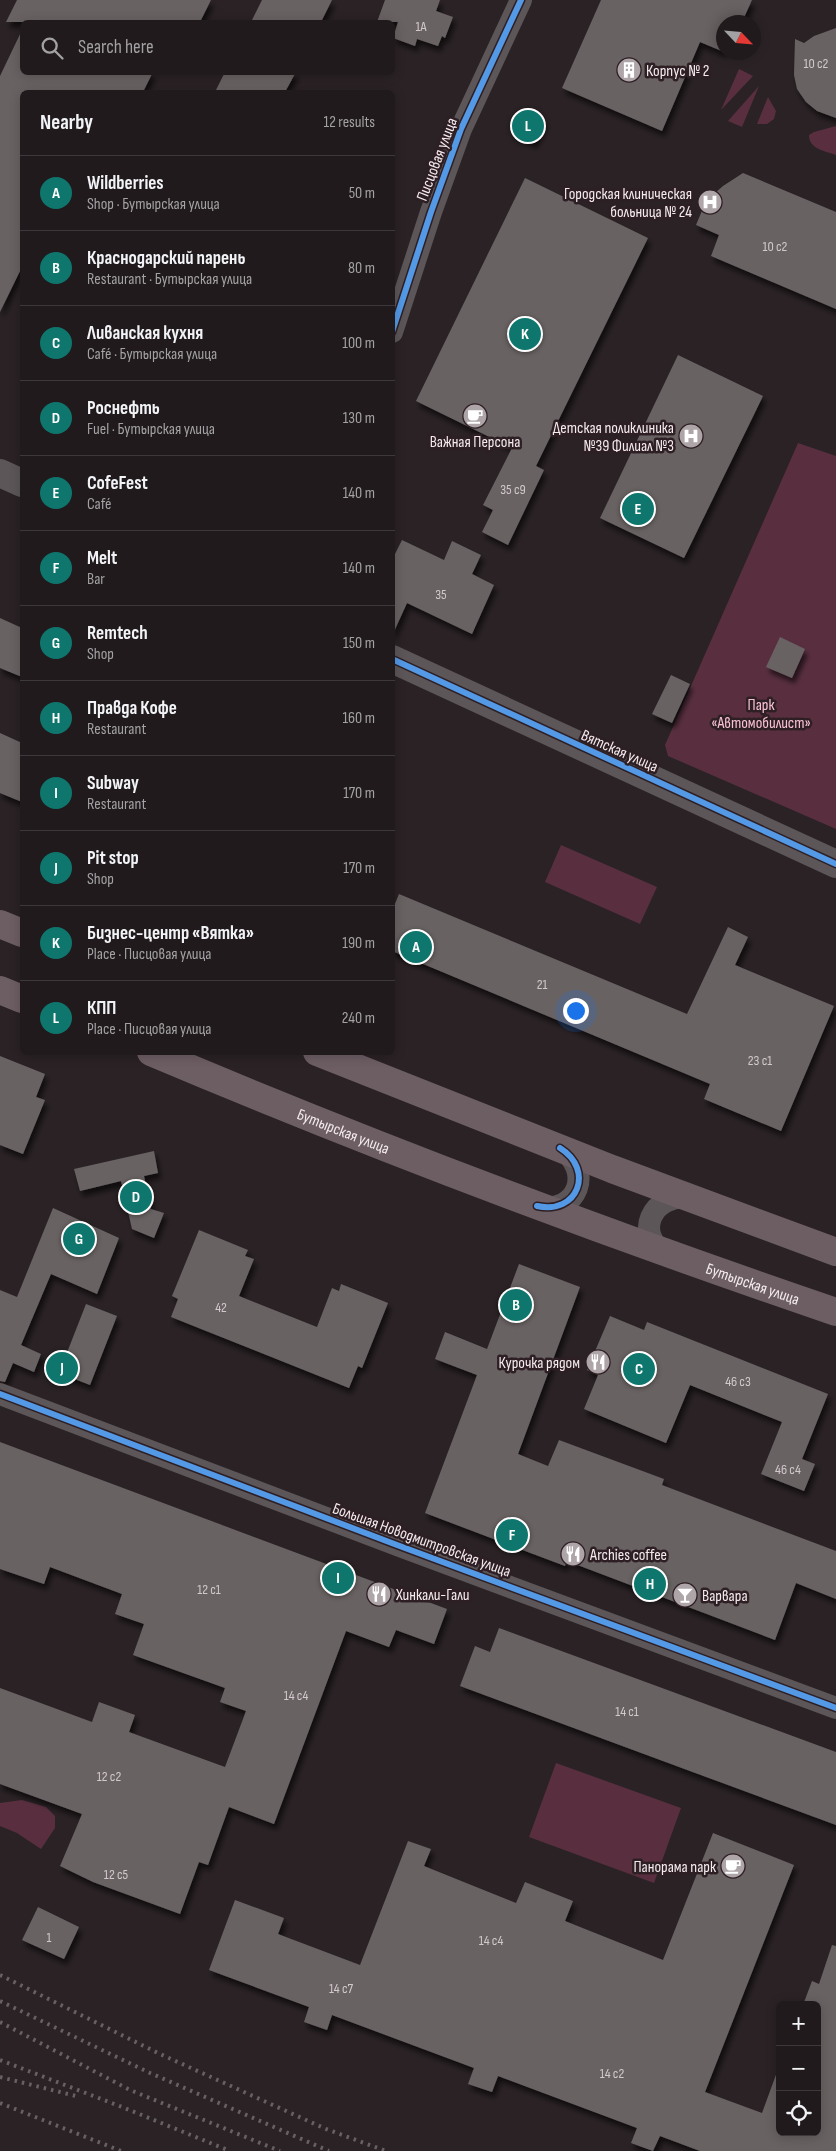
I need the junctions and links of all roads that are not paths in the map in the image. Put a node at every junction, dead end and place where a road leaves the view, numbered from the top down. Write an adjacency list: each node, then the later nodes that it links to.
1 (521, 0): 2 (street, Писцовая улица)
2 (395, 323)
3 (0, 473): 4 (street)
4 (20, 482)
5 (395, 660): 6 (street, Вятская улица)
6 (836, 864)
7 (0, 924): 8 (main road)
8 (20, 932)
9 (0, 990): 10 (main road)
10 (20, 998)
11 (158, 1055): 15 (main road, Бутырская улица)
12 (325, 1055): 13 (main road, Бутырская улица)
13 (560, 1148): 14 (main road, Бутырская улица); 15 (street, Бутырская улица)
14 (692, 1198): 16 (main road, Бутырская улица); 17 (street, Бутырская улица)
15 (537, 1206): 17 (main road, Бутырская улица)
16 (836, 1252)
17 (669, 1255): 18 (main road, Бутырская улица)
18 (836, 1312)
19 (0, 1394): 20 (street, Большая Новодмитровская улица)
20 (836, 1708)

